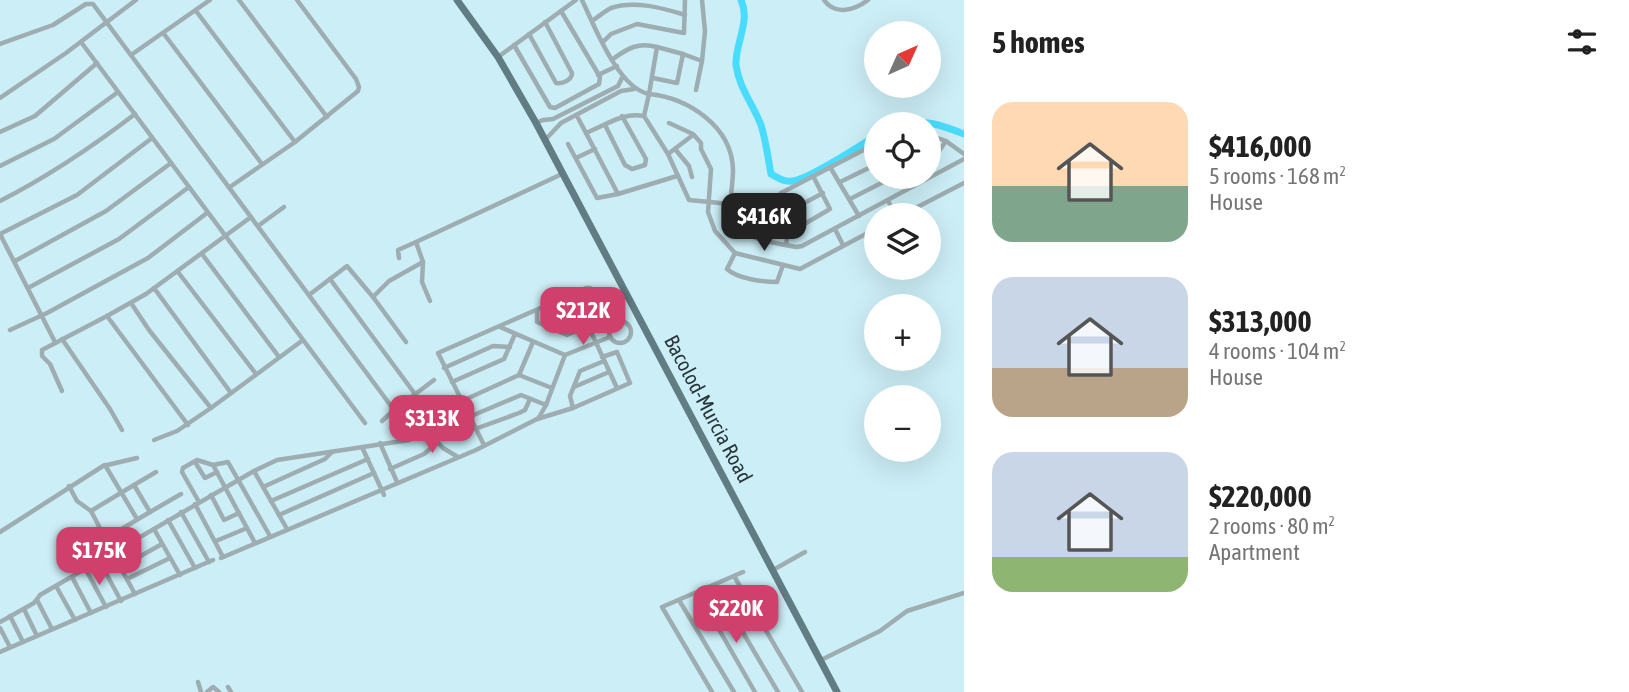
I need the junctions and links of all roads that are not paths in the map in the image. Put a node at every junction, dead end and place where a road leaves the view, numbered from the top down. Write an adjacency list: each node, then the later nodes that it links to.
1 (136, 0): 16 (street)
2 (210, 0): 12 (street)
3 (239, 0): 48 (street)
4 (297, 0): 48 (street)
5 (457, 0): 27 (main road, Bacolod-Murcia Road)
6 (576, 0): 13 (street)
7 (582, 0): 15 (street)
8 (685, 0): 14 (street)
9 (702, 0): 29 (street)
10 (824, 0): 11 (street)
11 (868, 0)
12 (196, 11): 18 (street); 60 (street)
13 (561, 11): 17 (street); 32 (street)
14 (685, 15): 15 (street); 21 (street)
15 (592, 21): 21 (street)
16 (106, 22): 20 (street); 22 (street); 26 (street)
17 (545, 22): 19 (street); 19 (street)
18 (164, 34): 26 (street); 70 (street)
19 (529, 34): 23 (street)
20 (81, 42): 30 (street); 40 (street)
21 (603, 42): 28 (street)
22 (0, 44)
23 (514, 45): 27 (street); 32 (street)
24 (657, 47): 25 (street); 28 (street); 34 (street)
25 (683, 54): 29 (street); 34 (street)
26 (131, 55): 81 (street)
27 (498, 57): 50 (main road, Bacolod-Murcia Road)
28 (613, 59): 31 (street)
29 (702, 61): 37 (street)
30 (97, 64): 38 (street); 53 (street)
31 (617, 66): 32 (street); 33 (street)
32 (598, 75)
33 (623, 75): 35 (street); 36 (street)
34 (653, 78): 39 (street)
35 (619, 89): 36 (street); 41 (street); 42 (street)
36 (634, 89): 39 (street)
37 (696, 90)
38 (118, 92): 44 (street); 71 (street)
39 (649, 94): 47 (street); 90 (street)
40 (0, 98)
41 (593, 99): 42 (street); 43 (street)
42 (596, 105): 45 (street)
43 (566, 113): 49 (street); 50 (street)
44 (135, 114): 56 (street); 86 (street)
45 (577, 116): 49 (street); 54 (street)
46 (622, 116): 47 (street); 52 (street); 52 (street)
47 (644, 116): 66 (street)
48 (327, 117): 60 (street)
49 (569, 119): 58 (street)
50 (536, 123): 58 (main road, Bacolod-Murcia Road)
51 (669, 123): 55 (street)
52 (605, 125): 54 (street)
53 (0, 132)
54 (586, 132): 63 (street)
55 (693, 134): 64 (street); 87 (street)
56 (152, 138): 69 (street); 107 (street)
57 (941, 139): 59 (street)
58 (545, 140): 74 (main road, Bacolod-Murcia Road)
59 (946, 141): 62 (street); 67 (street)
60 (295, 142): 70 (street)
61 (568, 144): 68 (street)
62 (941, 148)
63 (595, 149): 68 (street); 84 (street)
64 (674, 149): 66 (street); 77 (street)
65 (864, 150): 72 (street)
66 (668, 154): 75 (street)
67 (964, 157): 88 (street)
68 (576, 158): 84 (street)
69 (171, 163): 80 (street); 107 (street)
70 (262, 164): 81 (street)
71 (0, 166)
72 (830, 167): 76 (street); 78 (street)
73 (864, 171): 78 (street)
74 (563, 173): 101 (street); 123 (main road, Bacolod-Murcia Road)
75 (677, 176): 84 (street); 87 (street)
76 (813, 176): 83 (street); 100 (street)
77 (692, 177)
78 (840, 183): 85 (street)
79 (964, 183): 89 (street)
80 (189, 187): 92 (street); 112 (street)
81 (230, 187): 94 (street)
82 (871, 189): 85 (street)
83 (822, 193): 95 (street); 95 (street)
84 (618, 194)
85 (850, 200): 93 (street)
86 (0, 201)
87 (709, 201): 90 (street); 104 (street)
88 (888, 201): 93 (street)
89 (925, 203)
90 (730, 204): 100 (street)
91 (284, 207): 96 (street)
92 (207, 213): 99 (street); 121 (street)
93 (859, 216): 97 (street)
94 (251, 217): 96 (street); 99 (street)
95 (789, 224): 102 (street)
96 (258, 226): 114 (street)
97 (835, 229): 102 (street); 103 (street)
98 (864, 234): 103 (street)
99 (226, 236): 105 (street); 132 (street)
100 (767, 240): 102 (street)
101 (416, 242): 106 (street); 108 (street)
102 (786, 245)
103 (843, 245): 109 (street)
104 (735, 253): 109 (street); 109 (street)
105 (202, 254): 110 (street); 139 (street)
106 (399, 258)
107 (15, 261): 112 (street)
108 (423, 262): 116 (street); 117 (street)
109 (783, 265)
110 (178, 272): 113 (street); 143 (street)
111 (330, 279): 114 (street); 116 (street); 152 (street)
112 (28, 288): 121 (street)
113 (154, 288): 118 (street); 151 (street)
114 (309, 295): 158 (street)
115 (574, 295): 119 (street); 120 (street); 125 (street)
116 (373, 297): 134 (street)
117 (430, 301)
118 (131, 303): 122 (street); 156 (street)
119 (580, 308): 124 (street); 125 (street)
120 (537, 311): 124 (street); 126 (street)
121 (42, 315): 128 (street); 133 (street)
122 (107, 316): 131 (street); 163 (street)
123 (642, 322): 127 (street); 221 (main road, Bacolod-Murcia Road)
124 (545, 325): 125 (street)
125 (588, 325): 136 (street)
126 (500, 327): 129 (street); 141 (street)
127 (631, 327): 130 (street); 130 (street)
128 (10, 330)
129 (514, 334): 135 (street); 137 (street)
130 (610, 337): 136 (street)
131 (62, 339): 133 (street); 165 (street)
132 (303, 340): 139 (street); 162 (street)
133 (55, 342): 150 (street)
134 (406, 342)
135 (533, 342): 138 (street); 144 (street)
136 (596, 344): 138 (street); 140 (street)
137 (510, 347): 141 (street); 146 (street)
138 (565, 355): 148 (street)
139 (279, 357): 143 (street)
140 (603, 359): 142 (street); 147 (street); 149 (street)
141 (444, 368): 146 (street)
142 (609, 372): 147 (street); 149 (street)
143 (256, 374): 151 (street)
144 (519, 375): 148 (street); 154 (street)
145 (434, 380): 152 (street)
146 (452, 382): 154 (street)
147 (573, 387): 157 (street)
148 (552, 388): 155 (street)
149 (617, 388): 157 (street)
150 (62, 391)
151 (231, 393): 156 (street)
152 (415, 394): 158 (street)
153 (530, 399): 155 (street); 159 (street); 164 (street)
154 (462, 401): 159 (street); 166 (street)
155 (546, 405): 160 (street)
156 (211, 408): 163 (street)
157 (573, 408): 160 (street)
158 (394, 410): 161 (street)
159 (469, 417): 164 (street)
160 (537, 419): 170 (street)
161 (382, 421)
162 (365, 423)
163 (187, 425): 167 (street)
164 (475, 429): 170 (street)
165 (121, 430)
166 (426, 430): 168 (street); 169 (street)
167 (154, 440)
168 (380, 443): 171 (street); 180 (street)
169 (437, 443): 173 (street); 180 (street)
170 (484, 444): 173 (street)
171 (362, 447): 172 (street); 176 (street)
172 (332, 452): 175 (street); 182 (street)
173 (458, 457): 187 (street)
174 (137, 458): 178 (street)
175 (298, 458): 181 (street); 182 (street)
176 (368, 459): 185 (street); 197 (street)
177 (195, 462): 179 (street); 184 (street); 198 (street)
178 (105, 465): 189 (street); 193 (street)
179 (214, 465): 184 (street); 186 (street)
180 (390, 469): 187 (street)
181 (254, 471): 186 (street); 191 (street)
182 (300, 471): 191 (street)
183 (156, 472): 188 (street)
184 (217, 472): 190 (street)
185 (374, 473): 192 (street); 203 (street)
186 (239, 480): 190 (street); 210 (street)
187 (397, 482): 192 (street)
188 (134, 485): 193 (street); 200 (street)
189 (69, 486): 199 (street); 209 (street)
190 (225, 487): 195 (street); 202 (street)
191 (263, 487): 197 (street)
192 (381, 489): 196 (street); 208 (street)
193 (122, 493): 199 (street); 204 (street)
194 (181, 494): 200 (street)
195 (211, 495): 198 (street); 202 (street)
196 (384, 495)
197 (271, 501): 203 (street)
198 (197, 503): 201 (street); 211 (street)
199 (91, 511): 204 (street)
200 (150, 512): 204 (street)
201 (181, 512): 205 (street); 219 (street)
202 (239, 513): 206 (street)
203 (279, 515): 208 (street)
204 (137, 519)
205 (168, 520): 207 (street); 219 (street)
206 (247, 528): 211 (street); 212 (street)
207 (154, 529): 213 (street); 215 (street)
208 (287, 529): 210 (street)
209 (0, 532)
210 (270, 536): 212 (street)
211 (216, 541): 212 (street)
212 (255, 542)
213 (162, 544): 216 (street); 218 (street)
214 (805, 552): 221 (street)
215 (113, 554): 217 (street); 218 (street)
216 (170, 558): 223 (street); 226 (street)
217 (100, 562): 220 (street); 234 (street)
218 (121, 566): 226 (street)
219 (195, 568): 223 (street)
220 (86, 570): 225 (street); 235 (street)
221 (773, 570): 247 (main road, Bacolod-Murcia Road)
222 (743, 572): 224 (street)
223 (180, 575): 231 (street)
224 (734, 576): 227 (street); 256 (street)
225 (72, 577): 228 (street); 237 (street)
226 (127, 579): 231 (street)
227 (715, 585): 229 (street); 255 (street)
228 (56, 586): 232 (street); 239 (street)
229 (698, 593): 233 (street); 254 (street)
230 (964, 593): 247 (street)
231 (135, 594): 234 (street)
232 (37, 600): 236 (street); 242 (street)
233 (679, 600): 252 (street); 253 (street)
234 (121, 601): 235 (street)
235 (106, 607): 237 (street)
236 (24, 609): 238 (street); 243 (street)
237 (91, 613): 239 (street)
238 (10, 616): 240 (street); 244 (street)
239 (75, 620): 242 (street)
240 (0, 622)
241 (0, 628): 245 (street)
242 (52, 629): 243 (street)
243 (37, 636): 244 (street)
244 (23, 642): 245 (street)
245 (10, 647): 246 (street)
246 (0, 652)
247 (821, 660): 257 (main road, Bacolod-Murcia Road)
248 (198, 682): 249 (street)
249 (201, 692)
250 (207, 692): 251 (street)
251 (219, 692)
252 (712, 692)
253 (734, 692)
254 (755, 692)
255 (778, 692)
256 (803, 692)
257 (837, 692)

